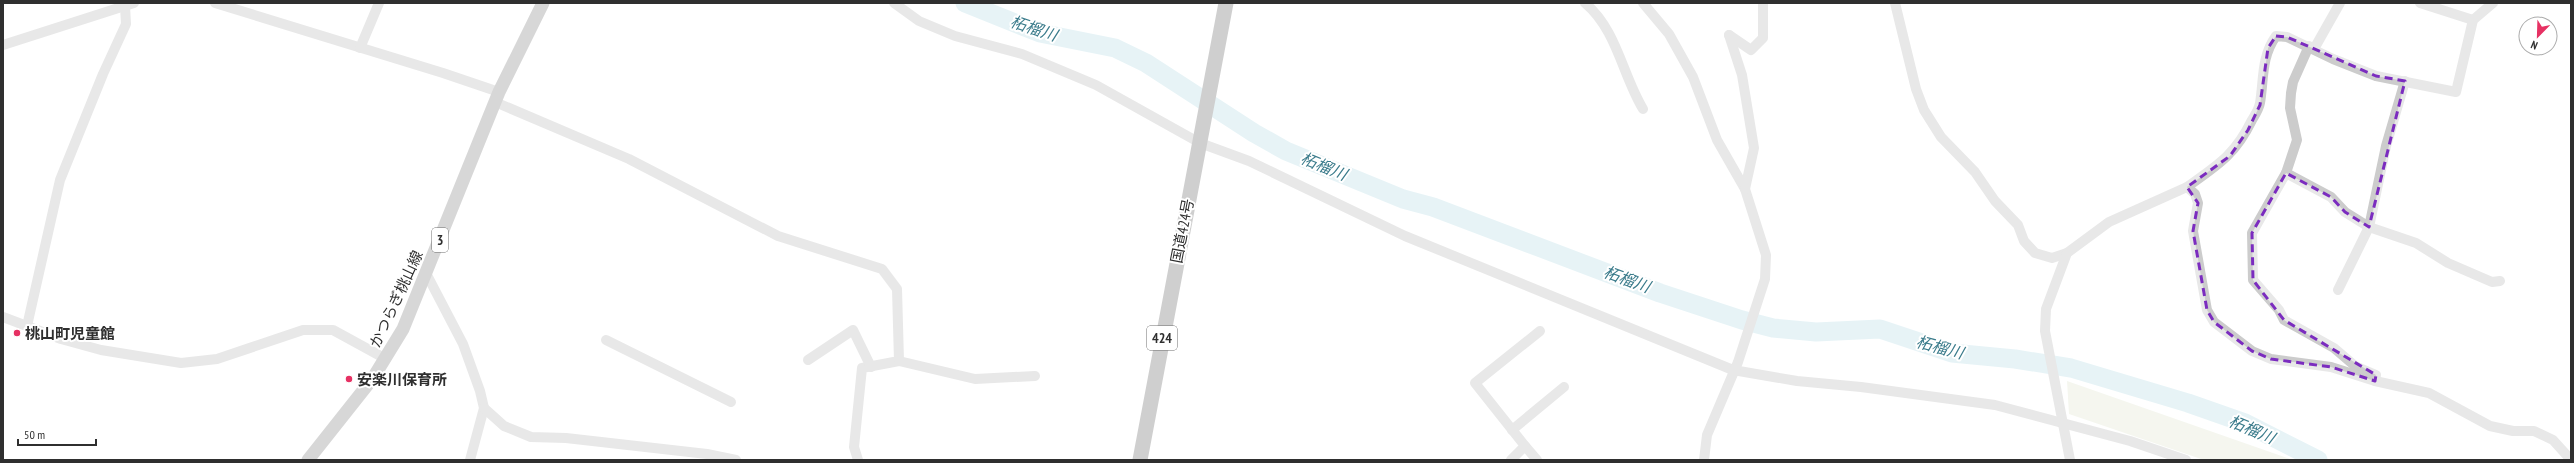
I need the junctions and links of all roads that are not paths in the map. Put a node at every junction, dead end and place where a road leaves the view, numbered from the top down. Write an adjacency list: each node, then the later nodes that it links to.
1 (215, 3): 16 (street)
2 (379, 3): 16 (street)
3 (542, 3): 19 (main road, かつらぎ桃山線 / 3)
4 (894, 3): 21 (street)
5 (1226, 3): 21 (highway, 国道424号 / 424)
6 (1585, 3): 20 (street)
7 (1643, 3): 24 (street)
8 (1762, 3): 24 (street)
9 (1895, 3): 26 (street)
10 (2340, 3): 17 (street)
11 (2420, 3): 14 (street)
12 (2493, 3): 14 (street)
13 (130, 5): 15 (street); 31 (street)
14 (2473, 20): 18 (street)
15 (4, 44)
16 (360, 48): 19 (street)
17 (2312, 48): 18 (street); 22 (street); 23 (street)
18 (2405, 81): 25 (street)
19 (497, 97): 27 (main road, かつらぎ桃山線 / 3); 36 (street)
20 (1643, 109)
21 (1200, 140): 37 (street); 51 (highway, 国道424号 / 424)
22 (2286, 172): 25 (street); 40 (street)
23 (2187, 188): 26 (street); 40 (street)
24 (1745, 189): 37 (street)
25 (2369, 227): 28 (street); 29 (street)
26 (2067, 253): 44 (street)
27 (427, 275): 34 (main road, かつらぎ桃山線 / 3); 43 (street)
28 (2500, 281)
29 (2338, 290)
30 (3, 317): 31 (street)
31 (26, 326): 34 (street)
32 (1540, 331): 45 (street)
33 (606, 340): 42 (street)
34 (386, 359): 47 (main road, かつらぎ桃山線 / 3)
35 (808, 360): 38 (street)
36 (899, 361): 38 (street); 39 (street)
37 (1735, 366): 44 (street); 54 (street)
38 (871, 367): 50 (street)
39 (1036, 376)
40 (2375, 381): 57 (street)
41 (1564, 387): 45 (street)
42 (731, 402)
43 (484, 408): 48 (street); 49 (street)
44 (2062, 424): 55 (street); 56 (street)
45 (1512, 430): 46 (street)
46 (1524, 446): 52 (street); 53 (street)
47 (308, 460)
48 (470, 460)
49 (736, 460)
50 (858, 460)
51 (1140, 460)
52 (1512, 460)
53 (1537, 460)
54 (1704, 460)
55 (2070, 460)
56 (2186, 460)
57 (2571, 460)

